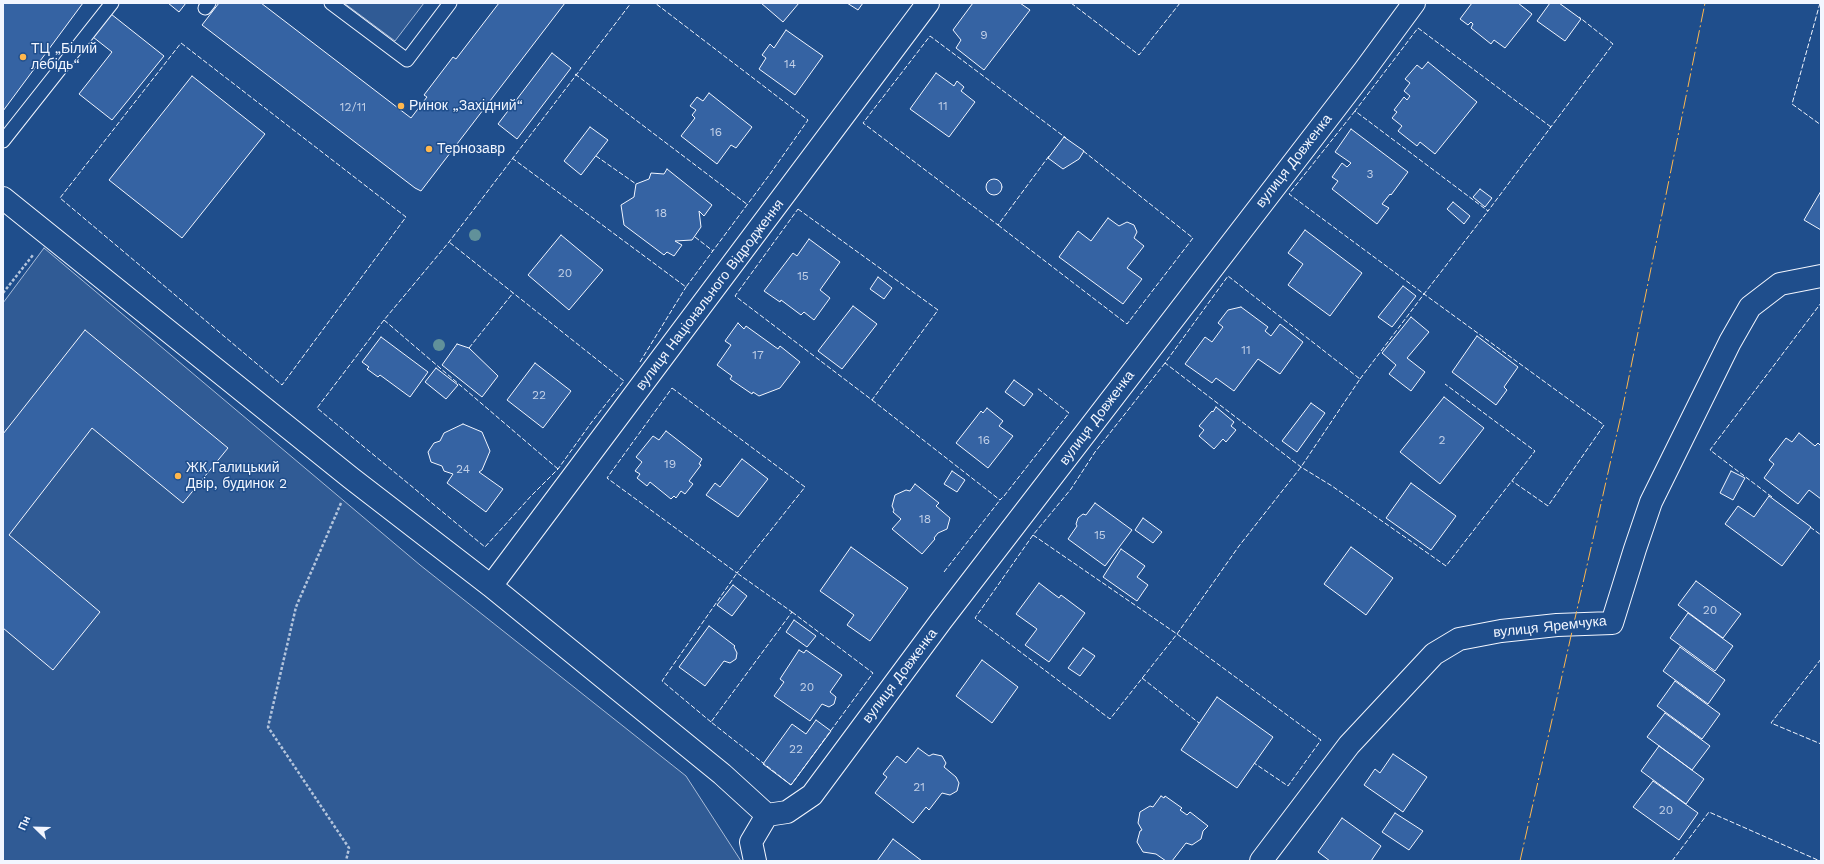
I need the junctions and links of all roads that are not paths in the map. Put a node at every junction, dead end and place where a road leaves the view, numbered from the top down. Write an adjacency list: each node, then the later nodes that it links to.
1 (112, 3): 6 (lane)
2 (331, 3): 3 (lane)
3 (450, 3)
4 (928, 3): 9 (street, вулиця Національного Відродження)
5 (1414, 3): 10 (street, вулиця Довженка)
6 (3, 141)
7 (3, 198): 9 (street)
8 (1821, 276): 12 (street, вулиця Яремчука)
9 (491, 586): 10 (street)
10 (767, 815): 11 (street)
11 (755, 861)
12 (1261, 861)

